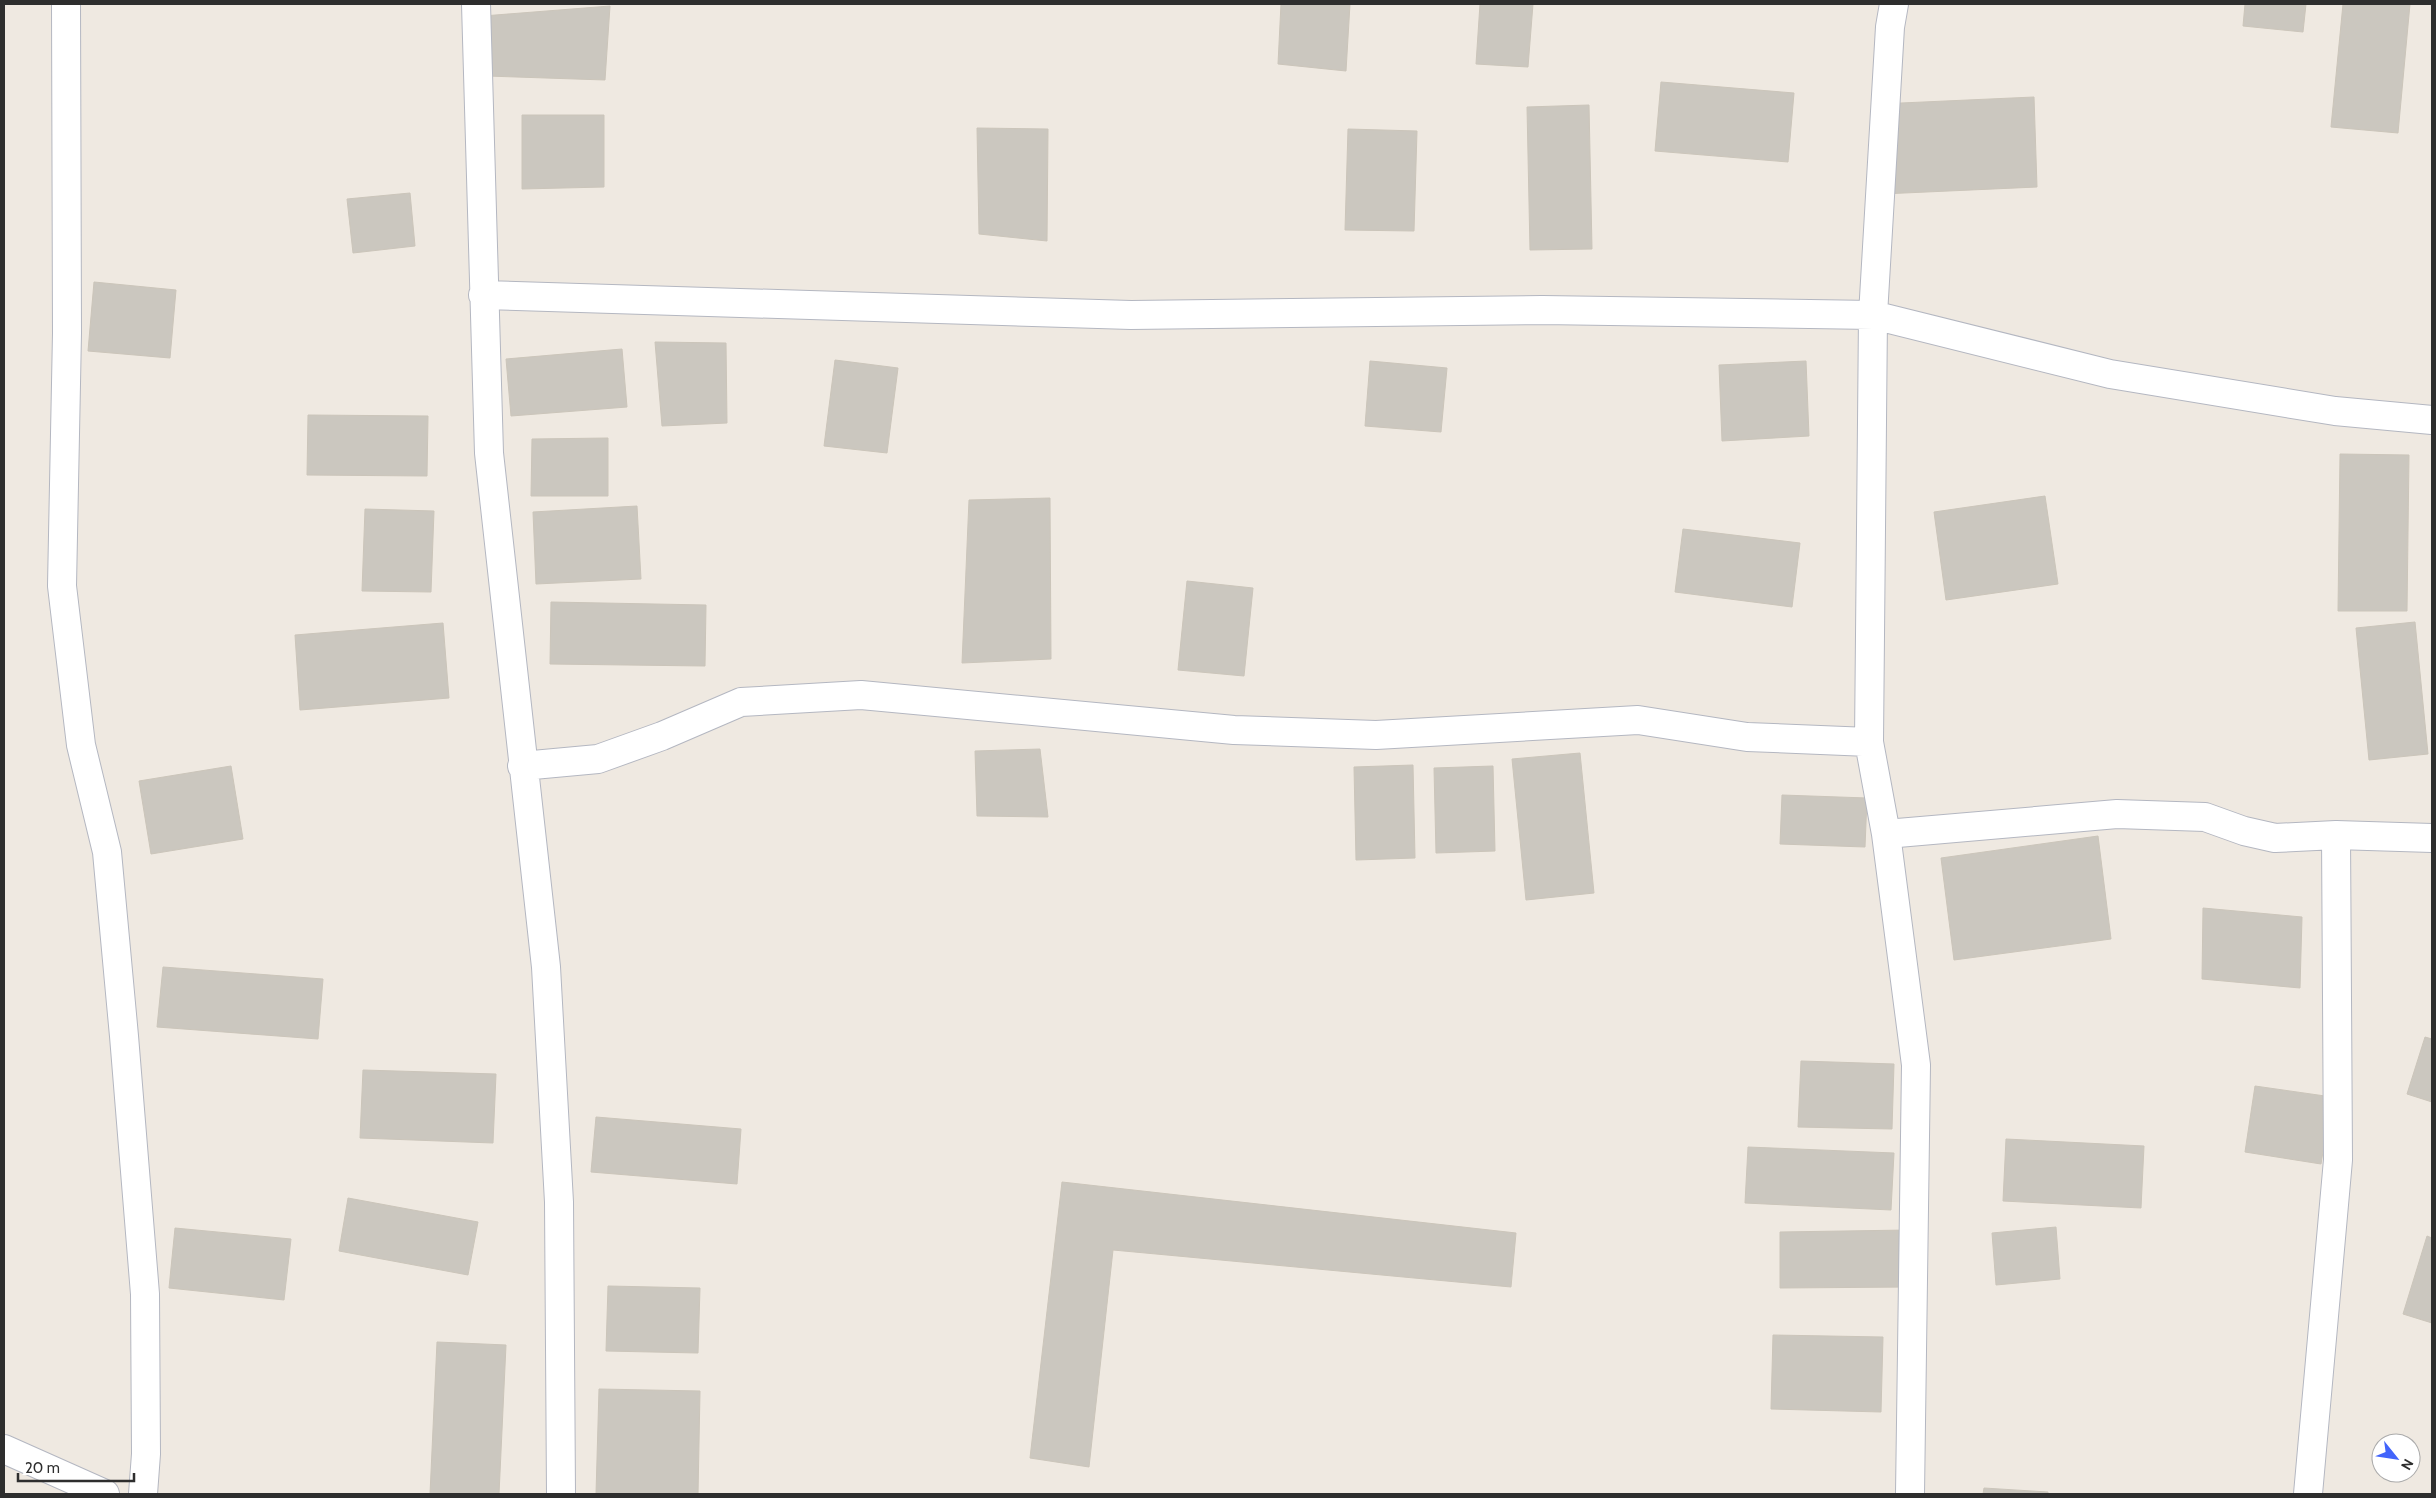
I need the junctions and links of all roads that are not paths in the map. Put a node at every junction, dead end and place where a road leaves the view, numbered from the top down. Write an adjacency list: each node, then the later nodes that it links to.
1 (66, 4): 14 (street)
2 (476, 4): 4 (street)
3 (1894, 4): 5 (street)
4 (483, 295): 5 (street); 8 (street)
5 (1873, 315): 6 (street); 7 (street)
6 (2432, 420)
7 (1869, 742): 8 (street); 9 (street)
8 (522, 766): 15 (street)
9 (1886, 834): 10 (street); 16 (street)
10 (2336, 835): 11 (street); 17 (street)
11 (2432, 838)
12 (4, 1449): 13 (street)
13 (105, 1494)
14 (144, 1494)
15 (561, 1494)
16 (1910, 1494)
17 (2308, 1494)

